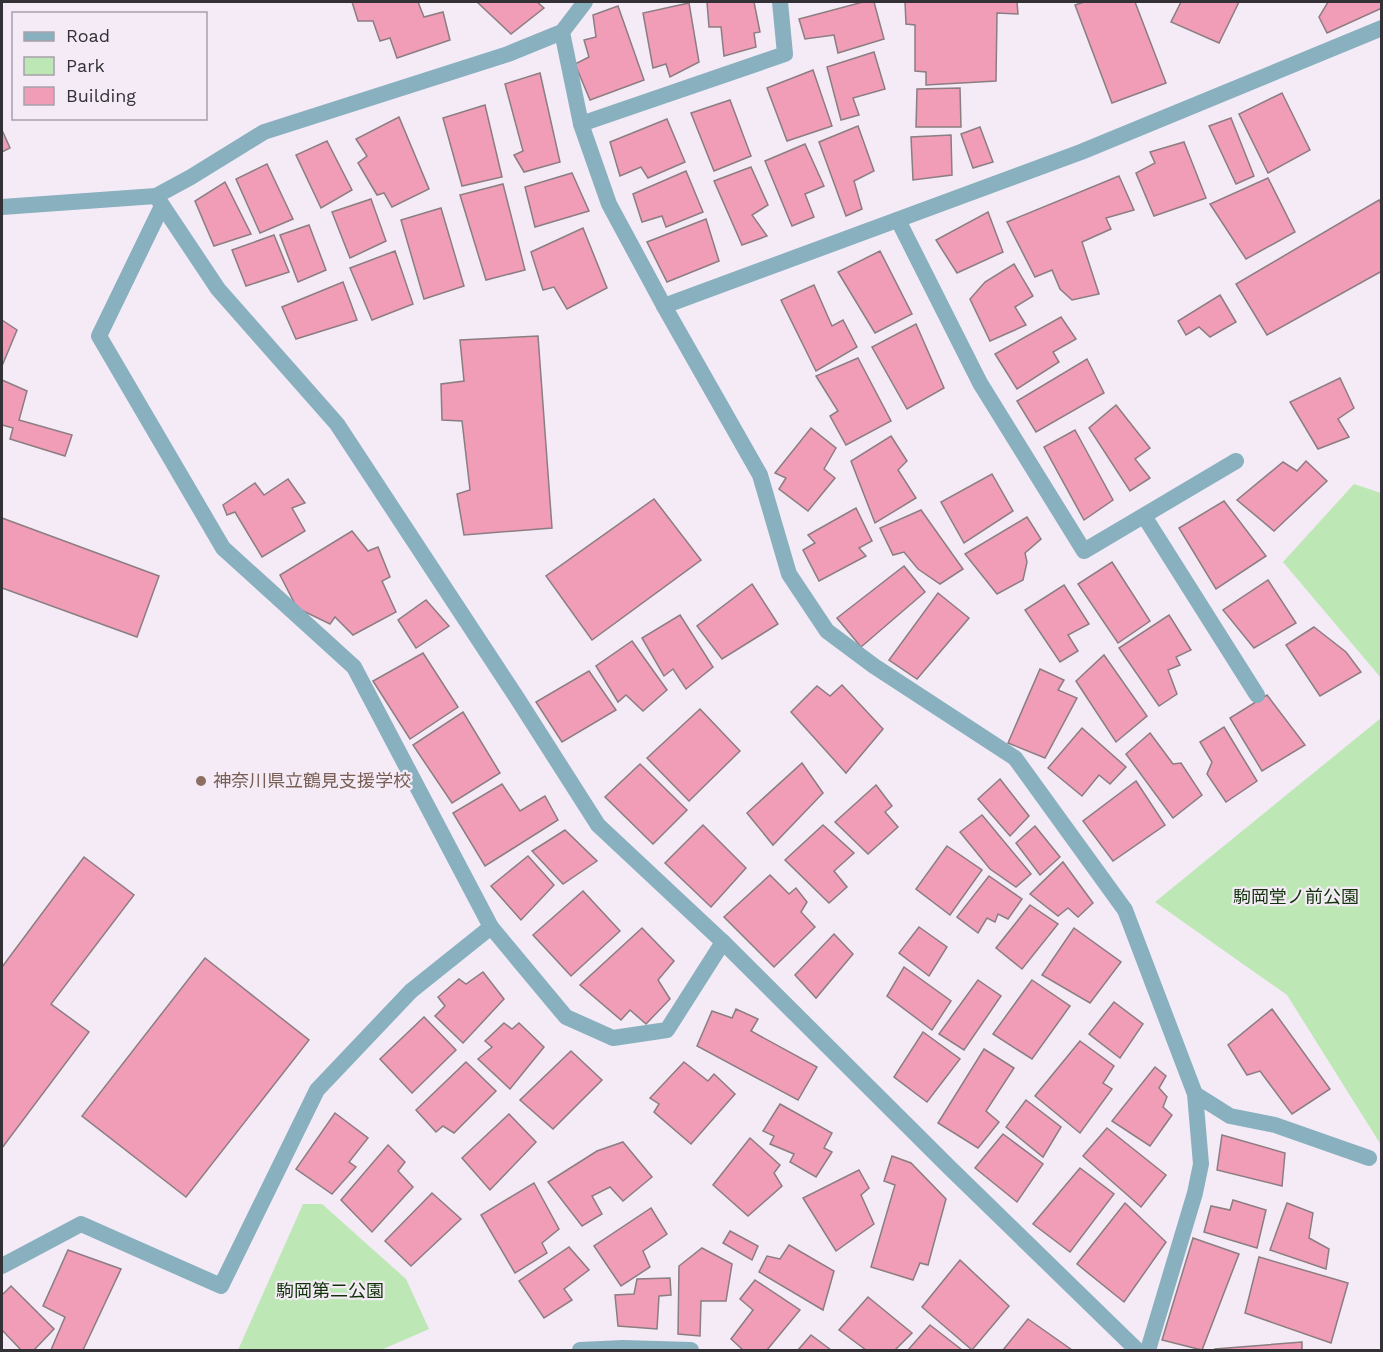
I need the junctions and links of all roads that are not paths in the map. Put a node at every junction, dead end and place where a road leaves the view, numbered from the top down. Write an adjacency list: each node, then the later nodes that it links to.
1 (585, 2): 4 (street)
2 (780, 2): 5 (street)
3 (1382, 28): 8 (street)
4 (562, 32): 5 (street); 6 (street)
5 (581, 124): 9 (street)
6 (159, 201): 7 (street); 13 (street); 14 (street)
7 (2, 207)
8 (898, 220): 9 (street); 11 (street)
9 (664, 306): 15 (street)
10 (1236, 462): 11 (street)
11 (1144, 516): 12 (street)
12 (1257, 694)
13 (491, 927): 14 (street); 17 (street)
14 (723, 942): 20 (street)
15 (1195, 1094): 16 (street); 21 (street)
16 (1369, 1158)
17 (2, 1266)
18 (580, 1350): 19 (street)
19 (692, 1350)
20 (1137, 1350)
21 (1148, 1350)

